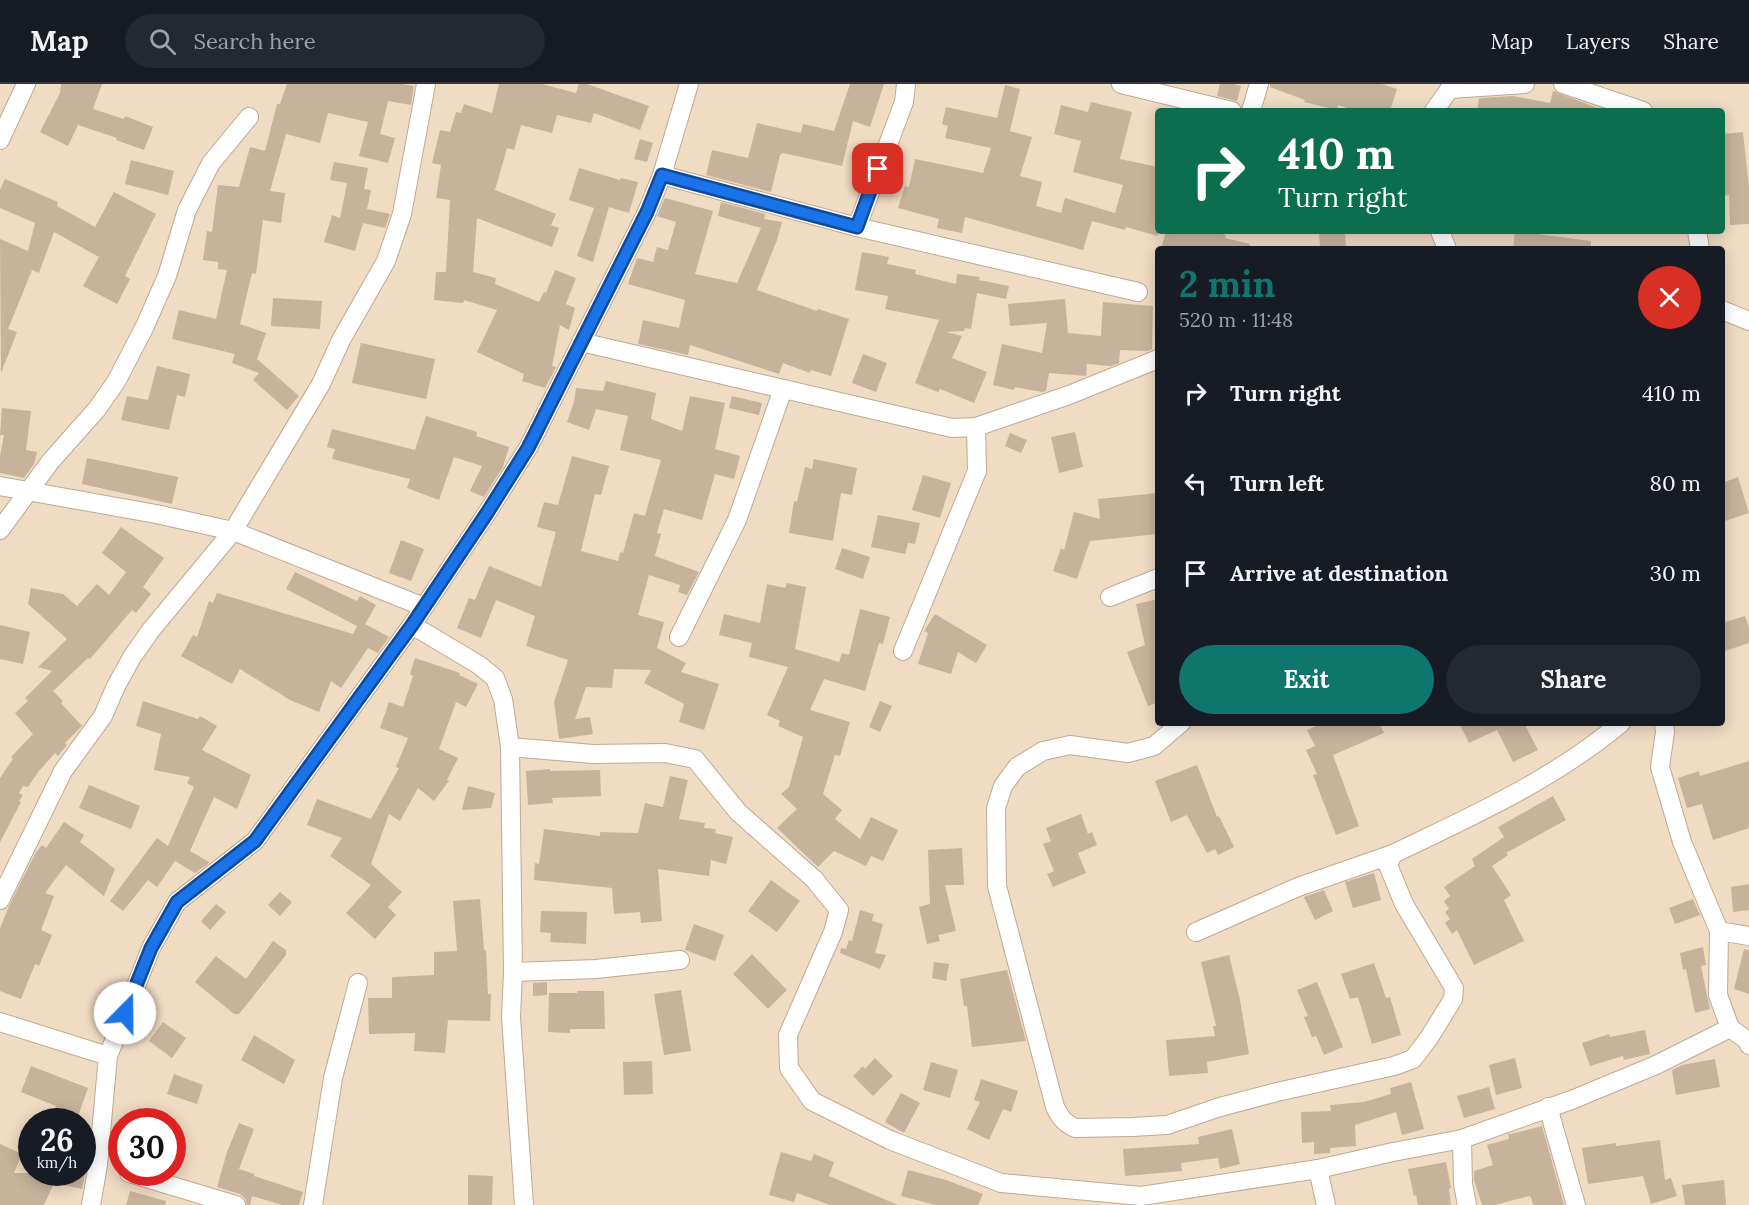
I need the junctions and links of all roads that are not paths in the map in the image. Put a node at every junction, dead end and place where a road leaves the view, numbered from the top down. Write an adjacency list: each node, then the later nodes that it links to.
1 (26, 84): 15 (street)
2 (426, 84): 28 (street)
3 (689, 84): 16 (street)
4 (906, 84): 17 (street)
5 (1121, 84): 10 (street)
6 (1259, 84): 11 (street)
7 (1525, 84): 9 (street)
8 (1563, 84): 13 (street)
9 (1451, 86): 12 (street)
10 (1220, 108)
11 (1252, 108)
12 (1436, 108)
13 (1634, 108)
14 (249, 117): 26 (street)
15 (0, 140)
16 (662, 175): 17 (street); 21 (street)
17 (857, 227): 18 (street)
18 (1138, 292)
19 (1725, 311): 20 (street)
20 (1749, 321)
21 (580, 342): 23 (street); 31 (street)
22 (1155, 360): 24 (street)
23 (783, 389): 24 (street); 33 (street)
24 (976, 427): 34 (street)
25 (0, 486): 26 (street)
26 (30, 490): 27 (street); 28 (street)
27 (0, 530)
28 (233, 531): 31 (street); 40 (street)
29 (1155, 579): 30 (street)
30 (1110, 597)
31 (424, 607): 32 (street)
32 (412, 625): 38 (street); 50 (street)
33 (680, 637)
34 (903, 651)
35 (1177, 726): 39 (street)
36 (1617, 726): 39 (street)
37 (1664, 726): 41 (street)
38 (510, 747): 45 (street); 55 (street)
39 (1393, 854): 42 (street)
40 (0, 900)
41 (1719, 931): 43 (street); 48 (street)
42 (1196, 932)
43 (1749, 936)
44 (680, 960): 45 (street)
45 (513, 972): 60 (street)
46 (358, 983): 59 (street)
47 (0, 1022): 50 (street)
48 (1730, 1028): 49 (street); 51 (street)
49 (1749, 1045)
50 (108, 1056): 53 (street)
51 (1548, 1107): 52 (street); 63 (street)
52 (1462, 1139): 55 (street); 62 (street)
53 (98, 1165): 54 (street); 57 (street)
54 (108, 1168)
55 (1318, 1169): 61 (street)
56 (172, 1186): 58 (street)
57 (91, 1205)
58 (236, 1205)
59 (313, 1205)
60 (524, 1205)
61 (1326, 1205)
62 (1467, 1205)
63 (1576, 1205)

